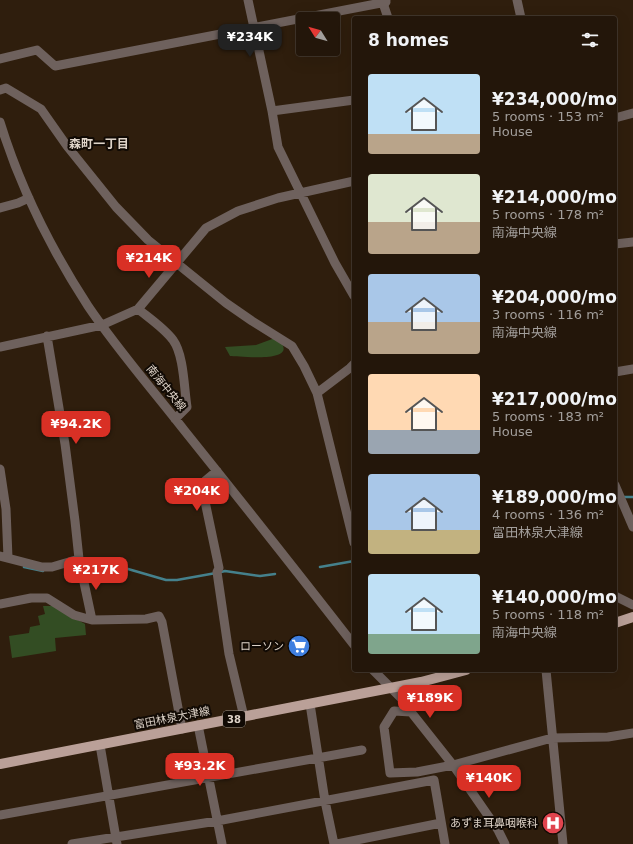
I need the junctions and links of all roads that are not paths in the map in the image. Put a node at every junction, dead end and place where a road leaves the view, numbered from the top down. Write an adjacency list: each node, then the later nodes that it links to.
1 (248, 0): 6 (street)
2 (517, 0): 5 (street)
3 (386, 1): 4 (street); 6 (street)
4 (387, 16)
5 (521, 16)
6 (254, 27): 7 (street); 10 (street)
7 (0, 59)
8 (0, 90): 21 (street)
9 (352, 100): 10 (street)
10 (272, 111): 16 (street)
11 (633, 113): 12 (street)
12 (617, 117)
13 (0, 122): 14 (street, 南海中央線)
14 (2, 134): 17 (street, 南海中央線)
15 (352, 181): 16 (street)
16 (300, 194): 21 (street); 22 (street)
17 (29, 198): 18 (street); 24 (street, 南海中央線)
18 (0, 208)
19 (633, 242): 20 (street)
20 (617, 244)
21 (176, 263): 23 (street); 30 (street)
22 (352, 290)
23 (138, 309): 24 (street); 31 (street)
24 (102, 325): 25 (street); 31 (street, 南海中央線)
25 (47, 336): 26 (street); 38 (street)
26 (0, 347)
27 (352, 366): 30 (street)
28 (633, 369): 29 (street)
29 (617, 372)
30 (316, 393): 36 (street)
31 (175, 419): 33 (street, 南海中央線)
32 (0, 469): 37 (street)
33 (217, 471): 45 (street, 南海中央線); 52 (street)
34 (617, 490): 35 (street)
35 (633, 527)
36 (352, 535)
37 (4, 557): 38 (street)
38 (79, 561): 43 (street)
39 (617, 597): 41 (street)
40 (0, 604): 43 (street)
41 (633, 605)
42 (633, 617): 44 (main road)
43 (92, 620): 54 (street)
44 (617, 622)
45 (352, 642)
46 (375, 672): 49 (street)
47 (458, 672): 49 (main road, 富田林泉大津線 / 38)
48 (546, 672): 56 (street)
49 (392, 687): 50 (main road, 富田林泉大津線 / 38); 51 (street)
50 (310, 704): 52 (main road, 富田林泉大津線 / 38); 59 (street)
51 (411, 712): 61 (street); 62 (street)
52 (244, 717): 53 (main road, 富田林泉大津線 / 38)
53 (198, 725): 54 (main road, 富田林泉大津線 / 38); 63 (street)
54 (182, 729): 57 (main road, 富田林泉大津線 / 38)
55 (633, 733): 56 (street)
56 (552, 738): 61 (street); 76 (street)
57 (100, 745): 60 (main road, 富田林泉大津線 / 38); 65 (street)
58 (362, 750): 59 (street)
59 (318, 757): 63 (street); 66 (street)
60 (0, 764)
61 (453, 765): 62 (street); 75 (street)
62 (390, 773): 64 (street)
63 (209, 778): 65 (street); 68 (street)
64 (393, 788): 66 (street); 69 (street)
65 (108, 795): 67 (street); 70 (street)
66 (325, 801): 68 (street); 73 (street)
67 (0, 815)
68 (217, 820): 70 (street); 72 (street)
69 (441, 823): 73 (street); 74 (street)
70 (116, 840): 71 (street)
71 (72, 844)
72 (222, 844)
73 (335, 844)
74 (445, 844)
75 (505, 844)
76 (563, 844)

